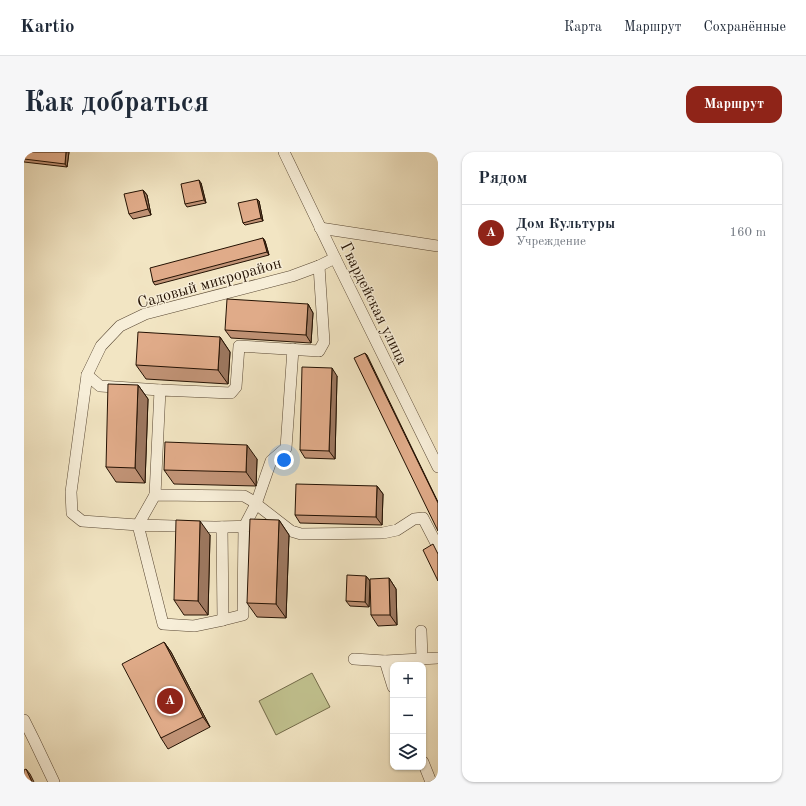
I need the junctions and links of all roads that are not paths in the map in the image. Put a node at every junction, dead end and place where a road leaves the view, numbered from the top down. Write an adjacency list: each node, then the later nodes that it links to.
1 (284, 152): 2 (street, Гвардейская улица)
2 (320, 228): 3 (street); 4 (street, Гвардейская улица)
3 (438, 246)
4 (335, 258): 5 (street, Садовый микрорайон); 9 (street, Гвардейская улица)
5 (319, 266): 6 (street); 7 (street, Садовый микрорайон)
6 (293, 349): 8 (street); 11 (street)
7 (87, 375): 8 (street); 12 (street, Садовый микрорайон)
8 (160, 390): 10 (street)
9 (438, 467)
10 (155, 495): 11 (street); 12 (street)
11 (256, 504): 13 (street); 15 (street)
12 (138, 524): 14 (street); 17 (street)
13 (282, 524): 15 (street); 16 (street)
14 (222, 527): 15 (street); 17 (street)
15 (244, 527): 17 (street)
16 (438, 547)
17 (223, 620)
18 (421, 631): 19 (street)
19 (422, 658): 20 (street); 22 (street)
20 (438, 658)
21 (354, 660): 22 (street)
22 (385, 661): 23 (street)
23 (390, 677)
24 (24, 720): 26 (street)
25 (426, 770): 27 (street)
26 (54, 782)
27 (431, 782)

